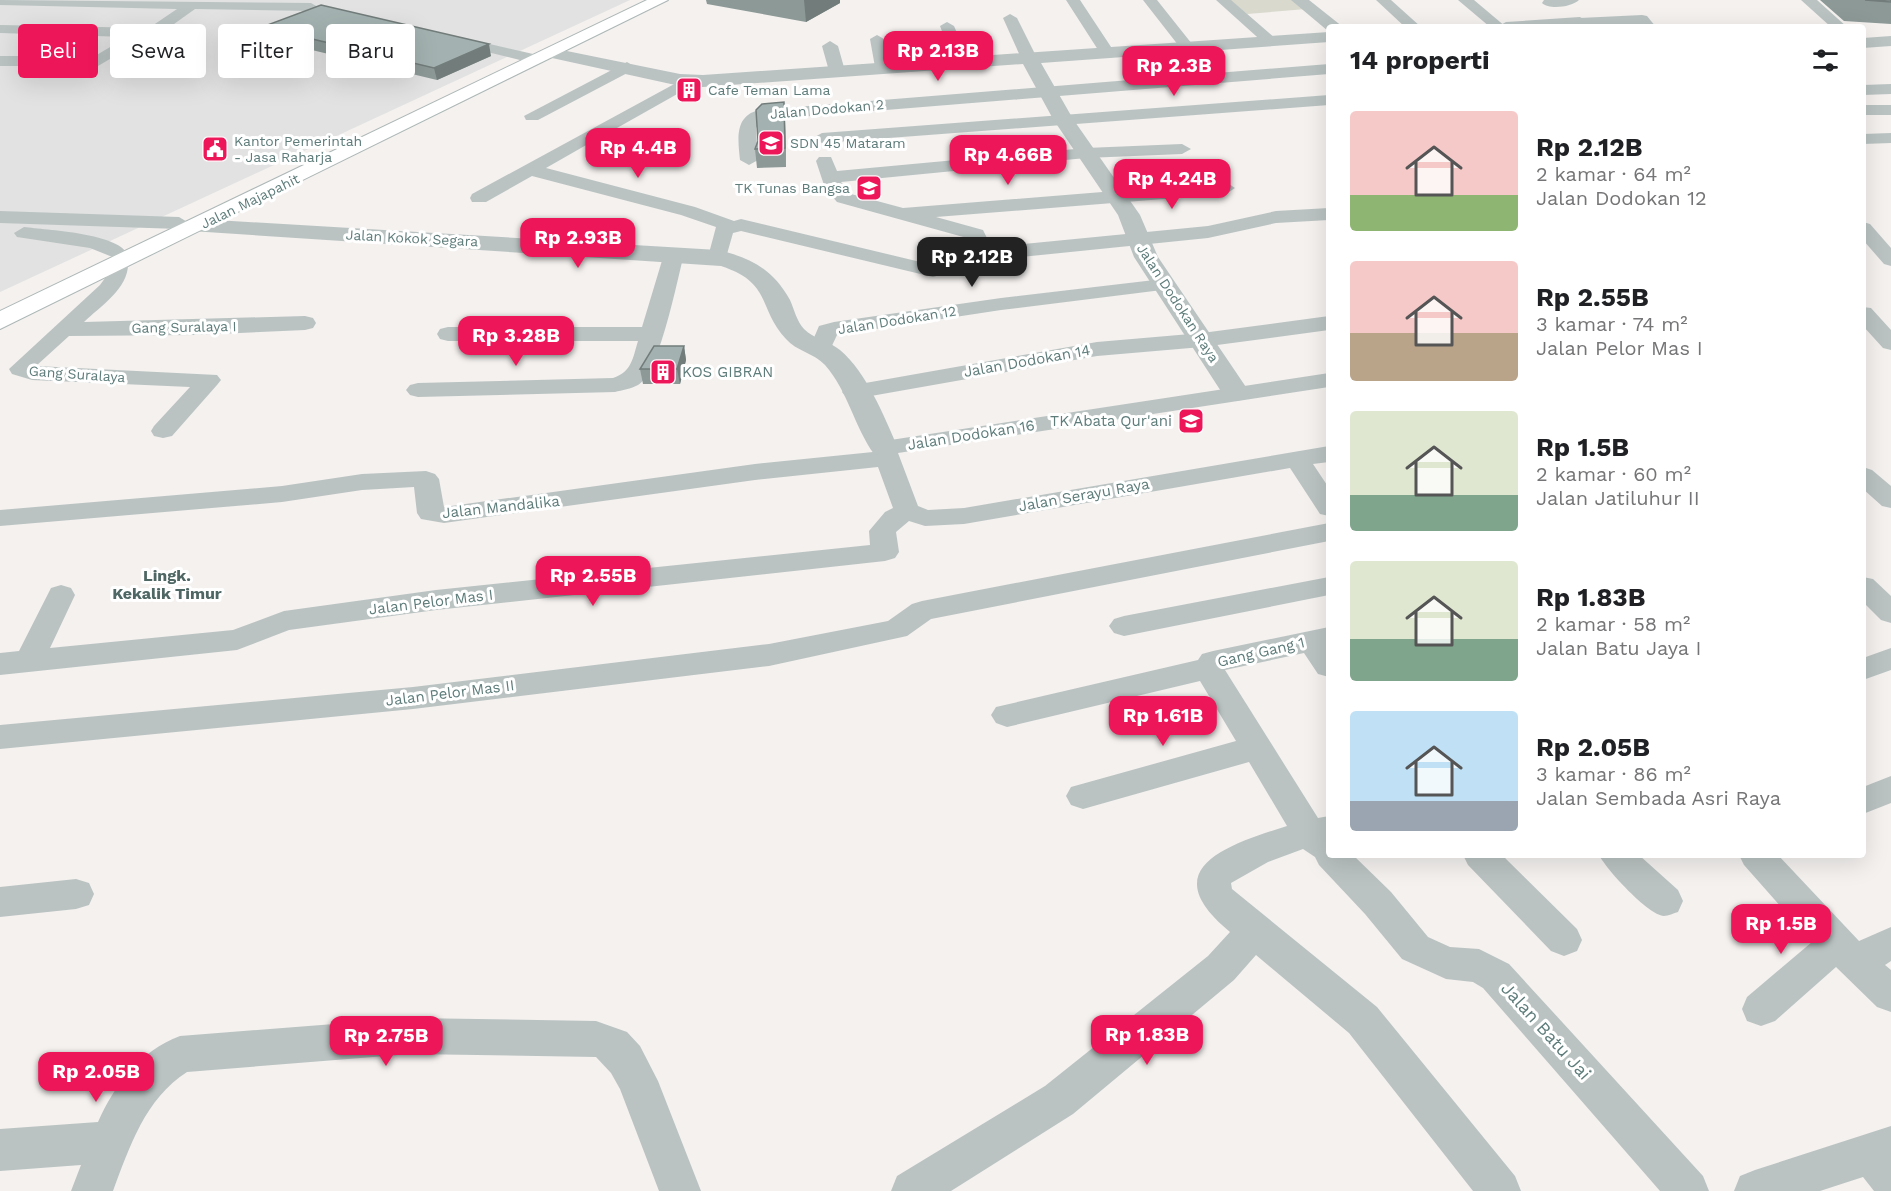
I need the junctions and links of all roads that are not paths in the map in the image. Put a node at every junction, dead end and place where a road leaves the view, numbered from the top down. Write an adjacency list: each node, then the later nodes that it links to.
1 (646, 0): 39 (main road, Jalan Majapahit)
2 (660, 0): 36 (main road, Jalan Majapahit)
3 (1073, 0): 37 (street)
4 (1150, 0): 35 (street)
5 (1223, 0): 32 (street)
6 (1299, 0): 20 (street)
7 (1383, 0): 21 (street)
8 (1465, 0): 22 (street)
9 (1572, 0): 12 (street)
10 (1808, 0): 24 (street)
11 (25, 1): 13 (street); 16 (street)
12 (1546, 2): 17 (street)
13 (189, 3): 14 (street); 19 (street)
14 (319, 6)
15 (1010, 18): 40 (street)
16 (0, 20)
17 (1580, 22): 18 (street); 23 (street)
18 (1646, 23)
19 (157, 24)
20 (1330, 24)
21 (1411, 24)
22 (1495, 24)
23 (1550, 24)
24 (1836, 24)
25 (947, 26): 42 (street)
26 (0, 29): 27 (street)
27 (110, 33)
28 (436, 36): 39 (street)
29 (1326, 37): 32 (street)
30 (877, 39): 44 (street)
31 (1891, 41): 33 (street)
32 (1271, 42): 35 (street)
33 (1866, 42)
34 (830, 46): 46 (street)
35 (1187, 47): 37 (street)
36 (552, 53): 43 (street); 48 (main road, Jalan Majapahit)
37 (1107, 53): 40 (street)
38 (110, 55): 41 (street)
39 (528, 57): 48 (main road, Jalan Majapahit)
40 (1029, 58): 42 (street); 50 (street, Jalan Dodokan Raya)
41 (0, 61)
42 (962, 63): 44 (street)
43 (627, 67): 47 (street); 56 (street)
44 (883, 67): 46 (street)
45 (1326, 69): 50 (street, Jalan Dodokan 2)
46 (837, 71): 47 (street)
47 (688, 81): 60 (street)
48 (475, 86): 75 (main road, Jalan Majapahit)
49 (1891, 89): 51 (street)
50 (1047, 90): 55 (street, Jalan Dodokan 2); 57 (street, Jalan Dodokan Raya)
51 (1866, 90)
52 (1326, 100): 57 (street)
53 (1866, 110): 54 (street)
54 (1891, 110)
55 (810, 111): 58 (street); 65 (street, Jalan Dodokan 2)
56 (532, 116)
57 (1063, 119): 58 (street); 63 (street, Jalan Dodokan Raya)
58 (822, 138): 67 (street)
59 (1891, 138): 61 (street)
60 (589, 139): 64 (street); 66 (street)
61 (1866, 139)
62 (1182, 149): 63 (street)
63 (1086, 153): 67 (street); 69 (street, Jalan Dodokan Raya)
64 (653, 157)
65 (749, 160)
66 (531, 170): 70 (street); 76 (street)
67 (831, 177): 71 (street)
68 (1226, 188): 69 (street)
69 (1115, 195): 71 (street); 79 (street, Jalan Dodokan Raya)
70 (479, 198)
71 (903, 214): 81 (street)
72 (1326, 214): 79 (street)
73 (0, 217): 75 (street)
74 (0, 223): 75 (street)
75 (181, 226): 80 (street, Jalan Kokok Segara); 83 (main road, Jalan Majapahit); 83 (main road, Jalan Majapahit)
76 (736, 226): 81 (street); 82 (street)
77 (1866, 231): 84 (street)
78 (0, 232): 83 (street)
79 (1136, 239): 81 (street); 85 (street, Jalan Dodokan Raya)
80 (674, 254): 82 (street, Jalan Kokok Segara); 95 (street)
81 (967, 256)
82 (718, 257): 98 (street, Jalan Kokok Segara)
83 (117, 258): 86 (main road, Jalan Majapahit); 90 (main road, Jalan Majapahit); 93 (street, Gang Suralaya)
84 (1891, 260)
85 (1163, 285): 96 (street, Jalan Dodokan Raya); 98 (street, Jalan Dodokan 12)
86 (0, 306)
87 (1891, 310): 88 (street)
88 (1866, 311)
89 (1866, 314): 97 (street)
90 (0, 321)
91 (305, 323): 93 (street, Gang Suralaya I)
92 (1326, 323): 96 (street, Jalan Dodokan 14)
93 (62, 329): 103 (street, Gang Suralaya)
94 (448, 334): 95 (street)
95 (653, 334): 100 (street)
96 (1202, 340): 101 (street, Jalan Dodokan 14); 102 (street, Jalan Dodokan Raya)
97 (1891, 343)
98 (821, 347): 101 (street, Jalan Kokok Segara)
99 (1326, 380): 102 (street, Jalan Dodokan 16)
100 (418, 390)
101 (854, 392): 104 (street, Jalan Kokok Segara)
102 (1236, 393): 104 (street, Jalan Dodokan 16)
103 (163, 431)
104 (886, 453): 110 (street); 111 (street, Jalan Mandalika)
105 (1326, 454): 106 (street, Jalan Serayu Raya)
106 (1296, 458): 109 (street); 110 (street, Jalan Serayu Raya)
107 (1866, 477): 108 (street)
108 (1891, 500)
109 (1326, 503)
110 (907, 511): 121 (street, Jalan Pelor Mas I)
111 (0, 518)
112 (1326, 533): 126 (street, Jalan Pelor Mas II)
113 (1326, 587): 117 (street)
114 (1866, 589): 116 (street)
115 (61, 595): 121 (street)
116 (1891, 613)
117 (1124, 626)
118 (1320, 639): 119 (street); 123 (street, Gang Gang 1)
119 (1326, 657)
120 (1891, 659): 124 (street)
121 (29, 661): 122 (street, Jalan Pelor Mas I)
122 (0, 664)
123 (1208, 668): 125 (street); 127 (street, Gang Gang 1)
124 (1866, 668)
125 (1007, 715)
126 (0, 737)
127 (1257, 748): 129 (street); 131 (street, Gang Gang 1)
128 (1891, 789): 130 (street)
129 (1083, 796)
130 (1866, 800)
131 (1324, 843): 139 (street)
132 (1338, 858): 152 (street, Jalan Batu Jai)
133 (1483, 858): 140 (street)
134 (1619, 858): 137 (street)
135 (1759, 858): 142 (street)
136 (76, 894): 138 (street)
137 (1665, 901)
138 (0, 902)
139 (1254, 931): 150 (street); 151 (street)
140 (1564, 940)
141 (1891, 944): 142 (street)
142 (1846, 953): 143 (street); 144 (street)
143 (1891, 995)
144 (1761, 1009)
145 (111, 1142): 146 (street); 148 (street); 149 (street)
146 (0, 1150)
147 (1884, 1159): 153 (street)
148 (92, 1191)
149 (680, 1191)
150 (912, 1191)
151 (1500, 1191)
152 (1688, 1191)
153 (1755, 1191)

